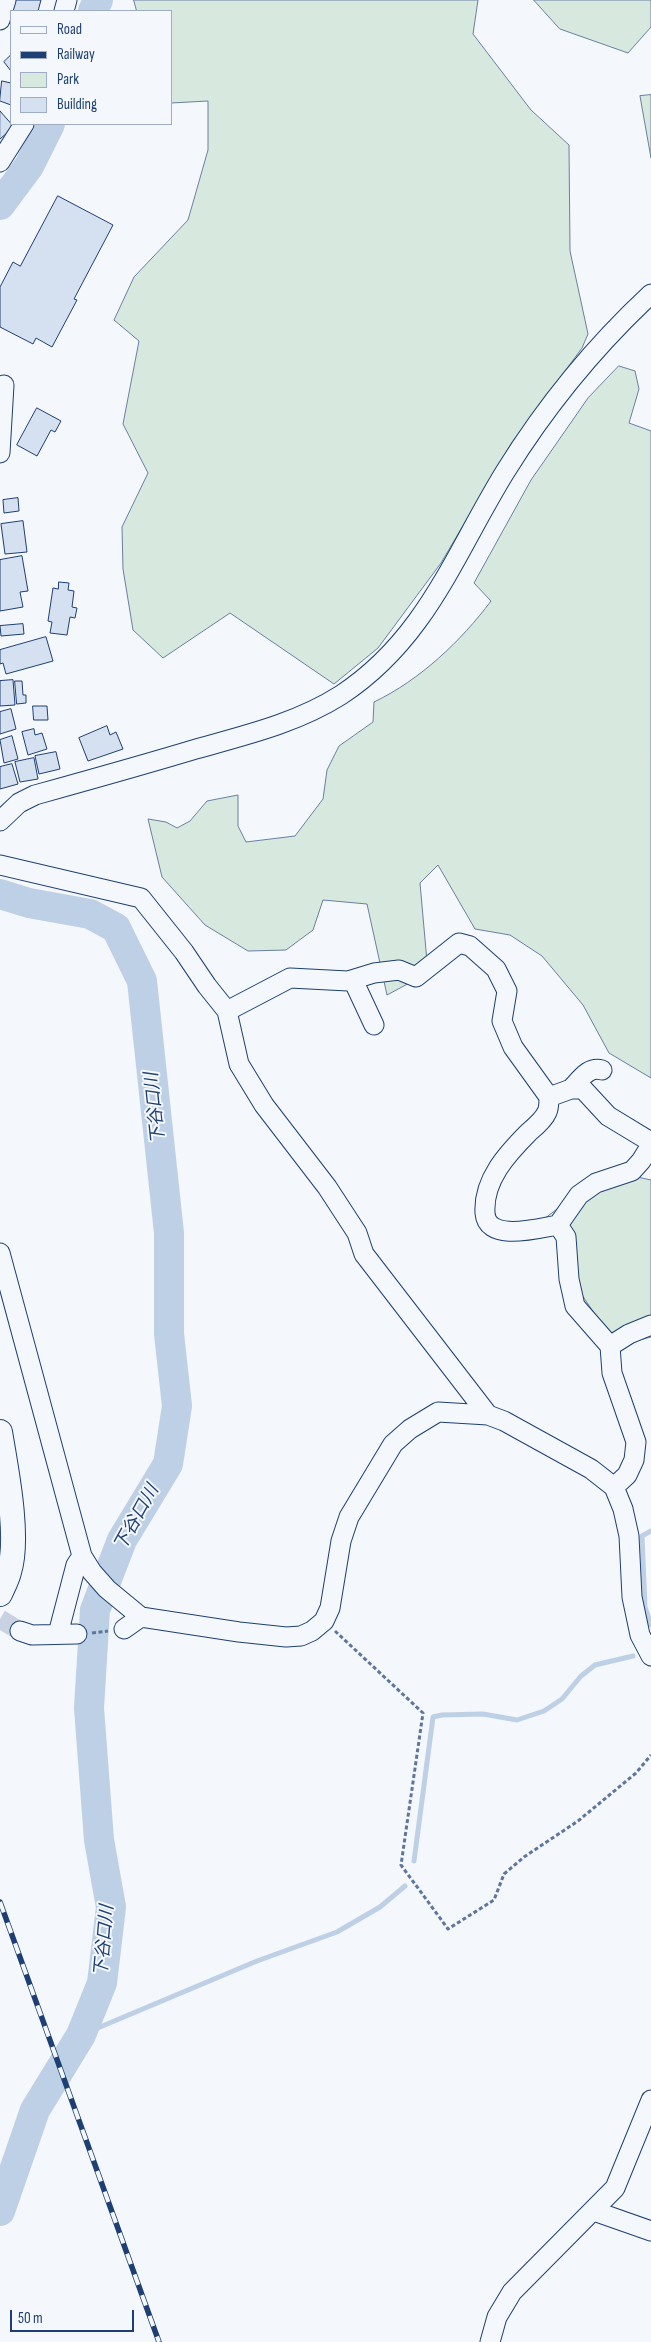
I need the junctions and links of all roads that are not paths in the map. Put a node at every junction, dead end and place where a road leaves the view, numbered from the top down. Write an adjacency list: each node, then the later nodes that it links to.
1 (6, 0): 2 (street)
2 (0, 20)
3 (23, 125): 4 (street)
4 (0, 162)
5 (651, 294): 8 (street)
6 (4, 384): 7 (street)
7 (0, 453)
8 (1, 816)
9 (0, 865): 11 (street)
10 (353, 980): 11 (street); 12 (street); 15 (street)
11 (227, 1011): 21 (street)
12 (374, 1025)
13 (602, 1070): 14 (street)
14 (571, 1089): 15 (street); 16 (street)
15 (549, 1097): 17 (street)
16 (651, 1144): 17 (street)
17 (558, 1225): 20 (street)
18 (0, 1253): 24 (street)
19 (651, 1325): 20 (street)
20 (610, 1346): 23 (street)
21 (488, 1415): 23 (street); 26 (street)
22 (0, 1432): 25 (main road)
23 (614, 1487): 31 (street)
24 (82, 1556): 26 (street); 29 (street)
25 (0, 1594)
26 (134, 1611): 27 (street)
27 (124, 1629)
28 (20, 1630): 29 (street)
29 (58, 1634): 30 (street)
30 (77, 1634)
31 (651, 1656)
32 (651, 2100): 33 (street)
33 (594, 2211): 34 (street); 35 (street)
34 (651, 2231)
35 (490, 2342)

